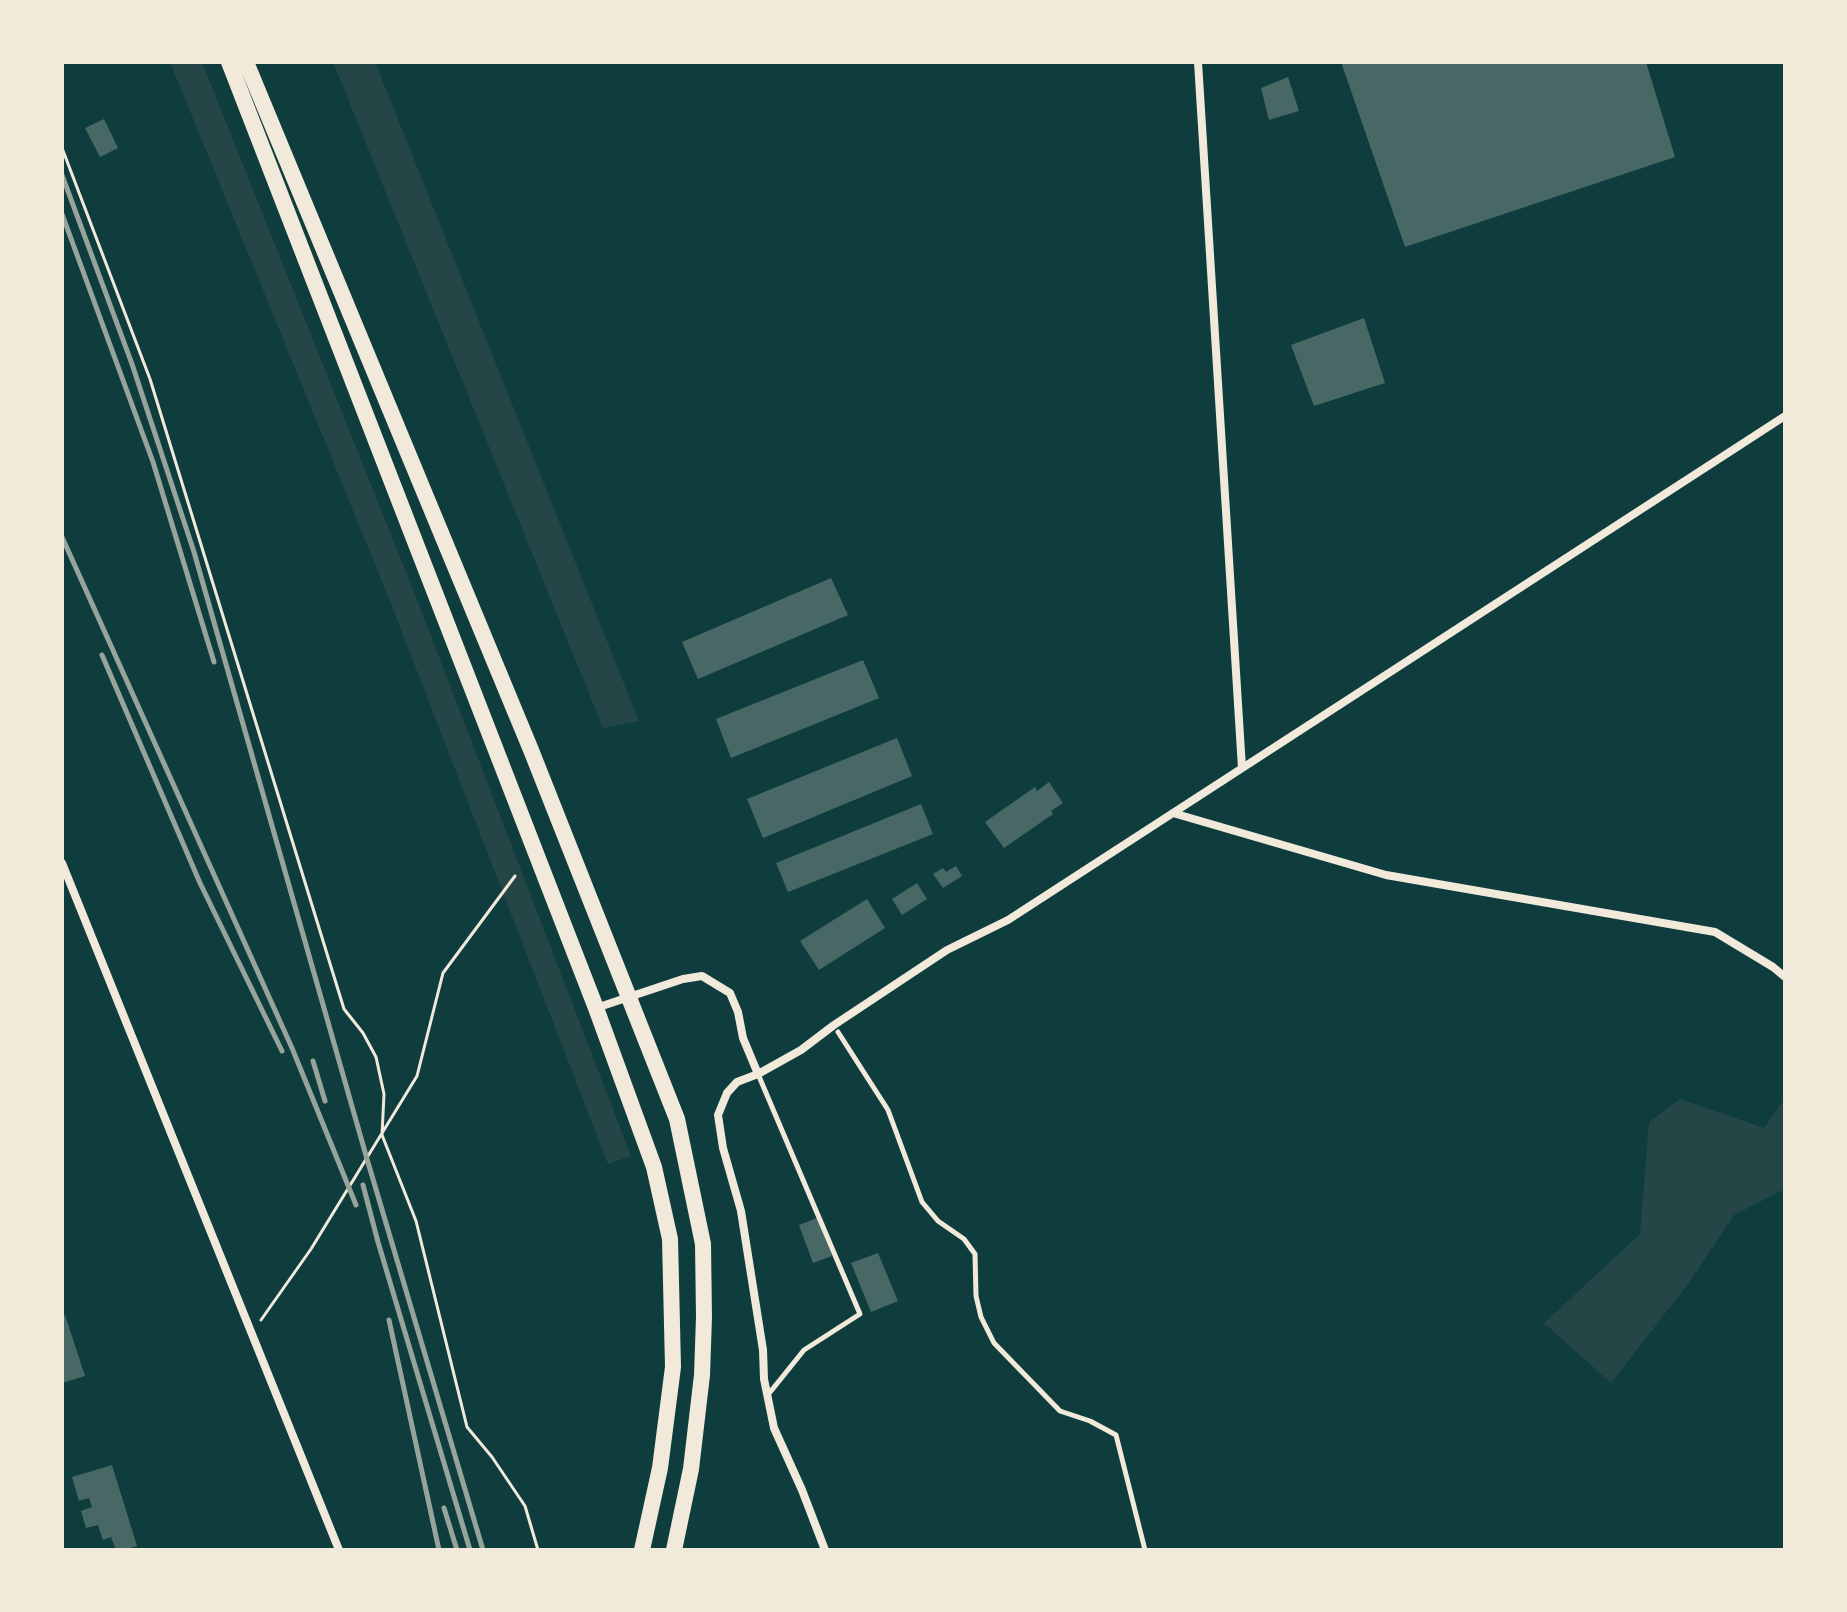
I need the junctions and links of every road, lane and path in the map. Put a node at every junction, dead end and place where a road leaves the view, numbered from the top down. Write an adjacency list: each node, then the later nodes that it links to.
1 (229, 62): 12 (main road)
2 (246, 62): 11 (main road)
3 (1198, 62): 6 (street)
4 (62, 148): 15 (path)
5 (1785, 416): 6 (street)
6 (1242, 768): 7 (street)
7 (1173, 813): 10 (street); 14 (street)
8 (62, 863): 16 (street)
9 (515, 876): 15 (path)
10 (1785, 977)
11 (629, 997): 12 (street); 14 (street); 21 (main road)
12 (596, 1008): 20 (main road)
13 (838, 1032): 23 (lane)
14 (758, 1074): 17 (street); 17 (lane)
15 (382, 1135): 16 (path); 19 (path)
16 (251, 1334): 18 (street)
17 (767, 1396): 22 (street)
18 (339, 1550)
19 (538, 1550)
20 (642, 1550)
21 (674, 1550)
22 (825, 1550)
23 (1145, 1550)

